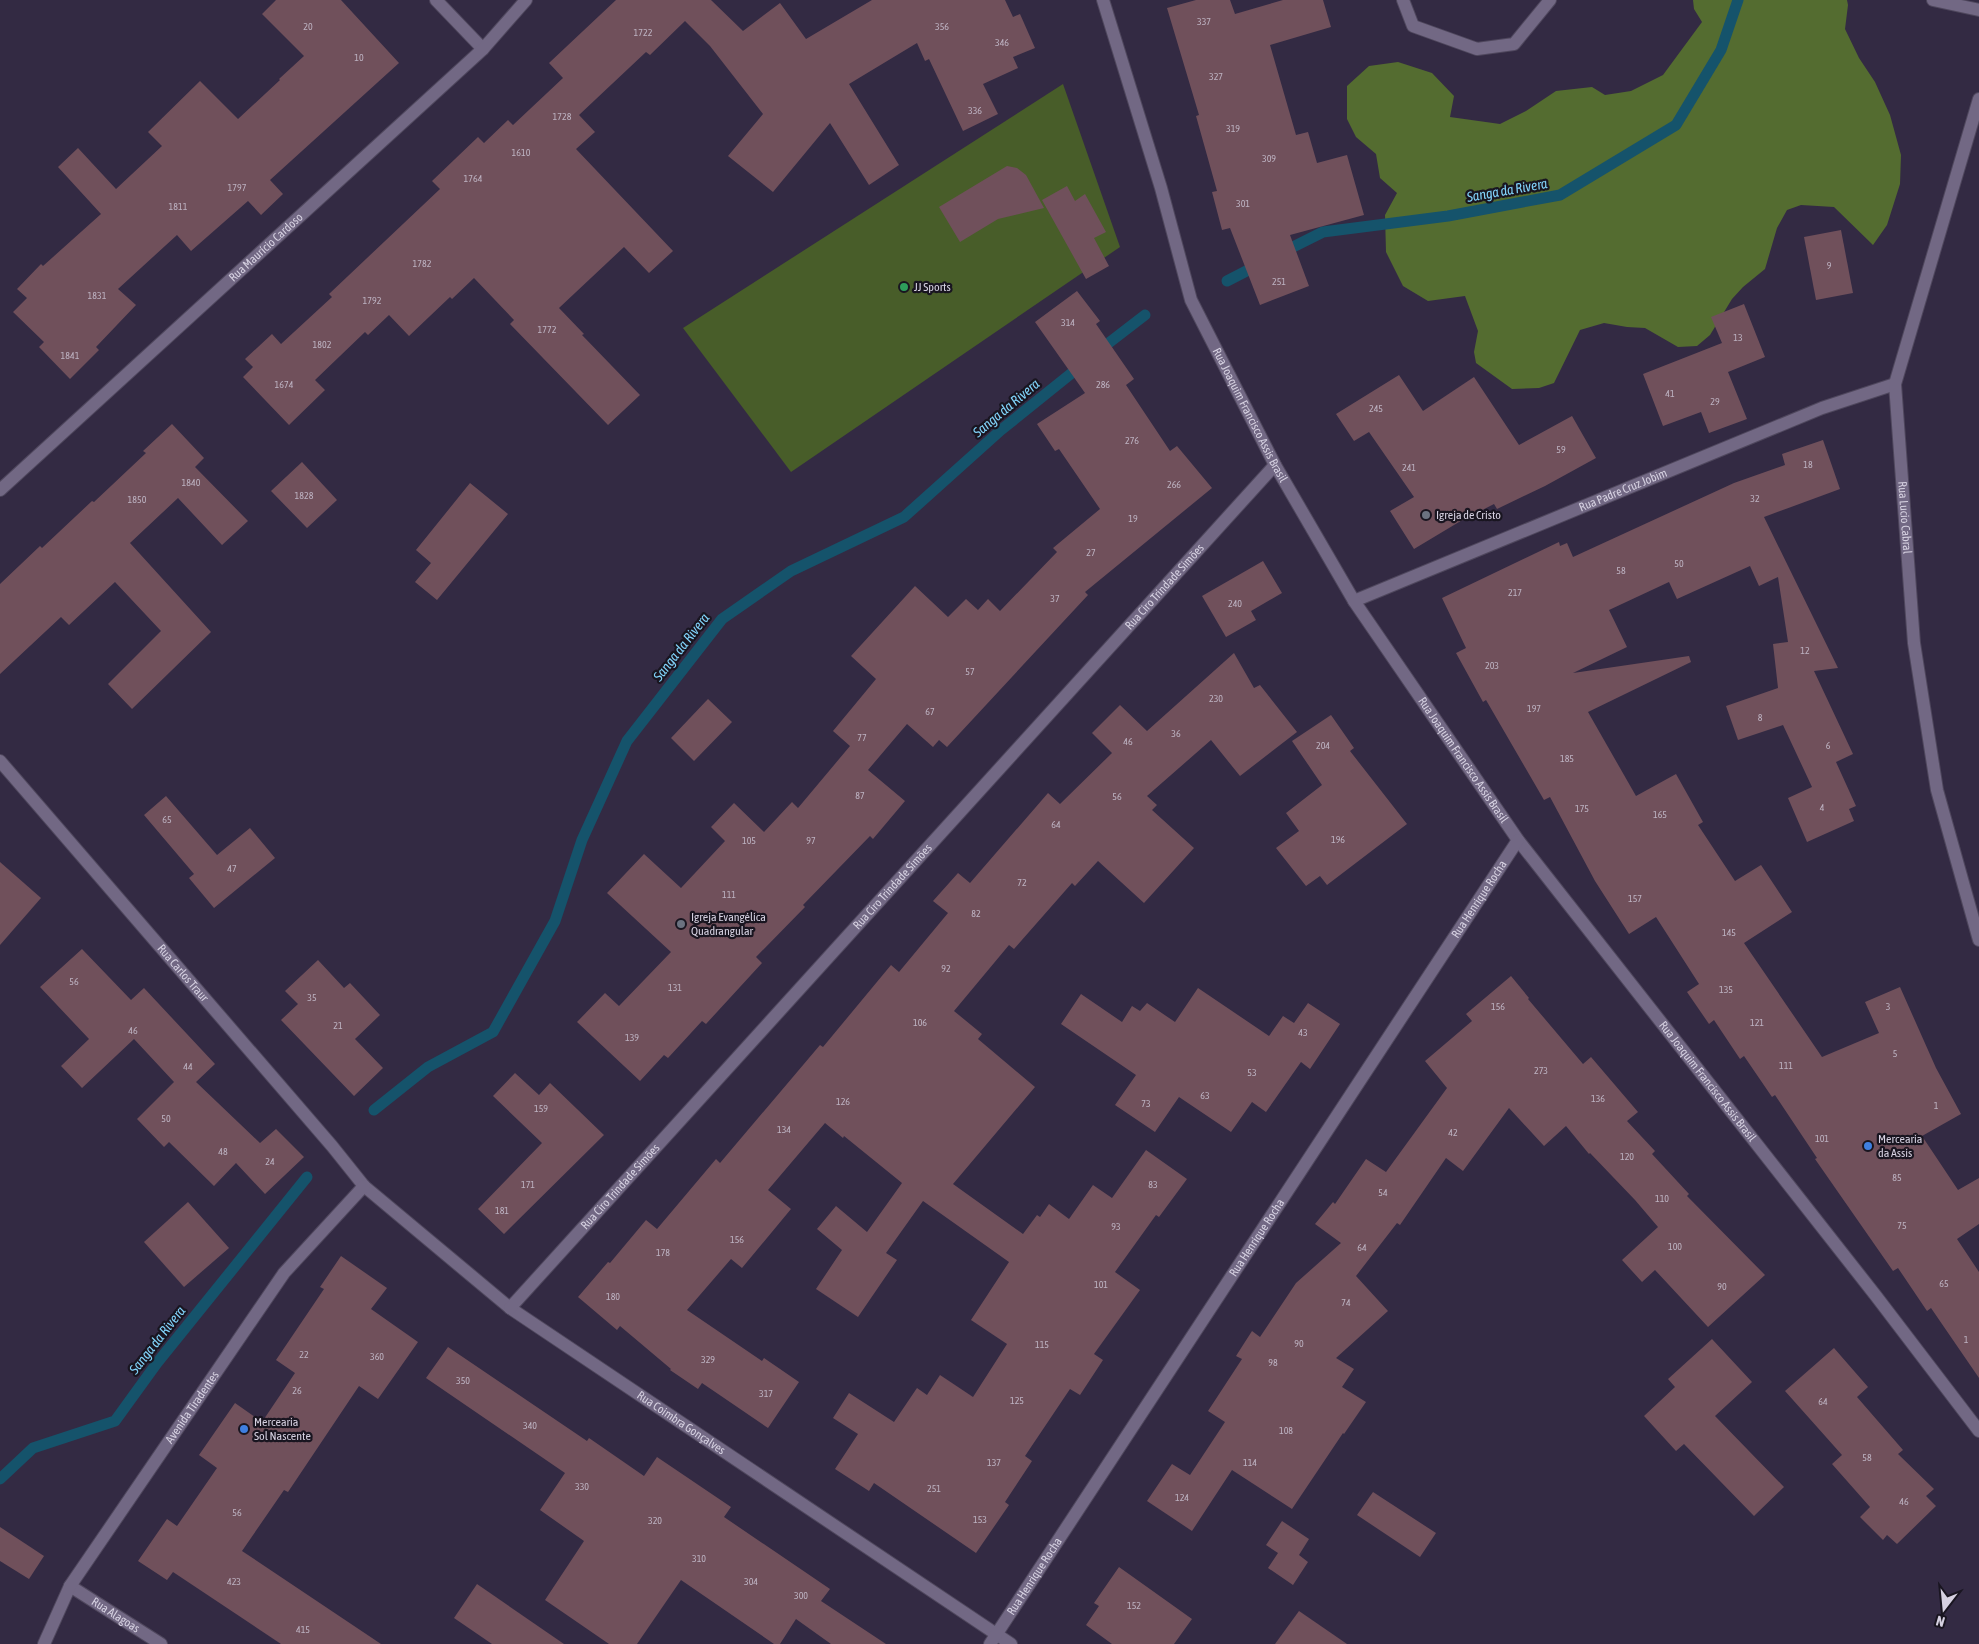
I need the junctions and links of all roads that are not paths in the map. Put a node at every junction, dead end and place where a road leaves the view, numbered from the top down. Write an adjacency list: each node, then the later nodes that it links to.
1 (436, 0): 8 (street)
2 (526, 0): 8 (street, Rua Maurício Cardoso)
3 (1103, 0): 11 (street, Rua Joaquim Francisco Assis Brasil)
4 (1403, 0): 5 (street)
5 (1550, 0)
6 (1934, 0): 7 (street)
7 (1979, 10)
8 (483, 49): 12 (street, Rua Maurício Cardoso)
9 (1979, 99): 10 (street, Rua Lucio Cabral)
10 (1895, 384): 13 (street, Rua Padre Cruz Jobim); 16 (street, Rua Lucio Cabral)
11 (1275, 465): 13 (street, Rua Joaquim Francisco Assis Brasil); 18 (street, Rua Ciro Trindade Simões)
12 (0, 490)
13 (1354, 601): 15 (street, Rua Joaquim Francisco Assis Brasil)
14 (0, 761): 17 (street, Rua Carlos Traur)
15 (1518, 840): 19 (street, Rua Joaquim Francisco Assis Brasil); 21 (street, Rua Henrique Rocha)
16 (1979, 940)
17 (364, 1186): 18 (street, Rua Coimbra Gonçalves); 20 (street, Avenida Tiradentes)
18 (510, 1308): 21 (street, Rua Coimbra Gonçalves)
19 (1979, 1431)
20 (70, 1586): 22 (street, Avenida Tiradentes); 23 (street, Rua Alagoas)
21 (993, 1639): 24 (street, Rua Coimbra Gonçalves)
22 (44, 1644)
23 (161, 1644)
24 (1011, 1644)

